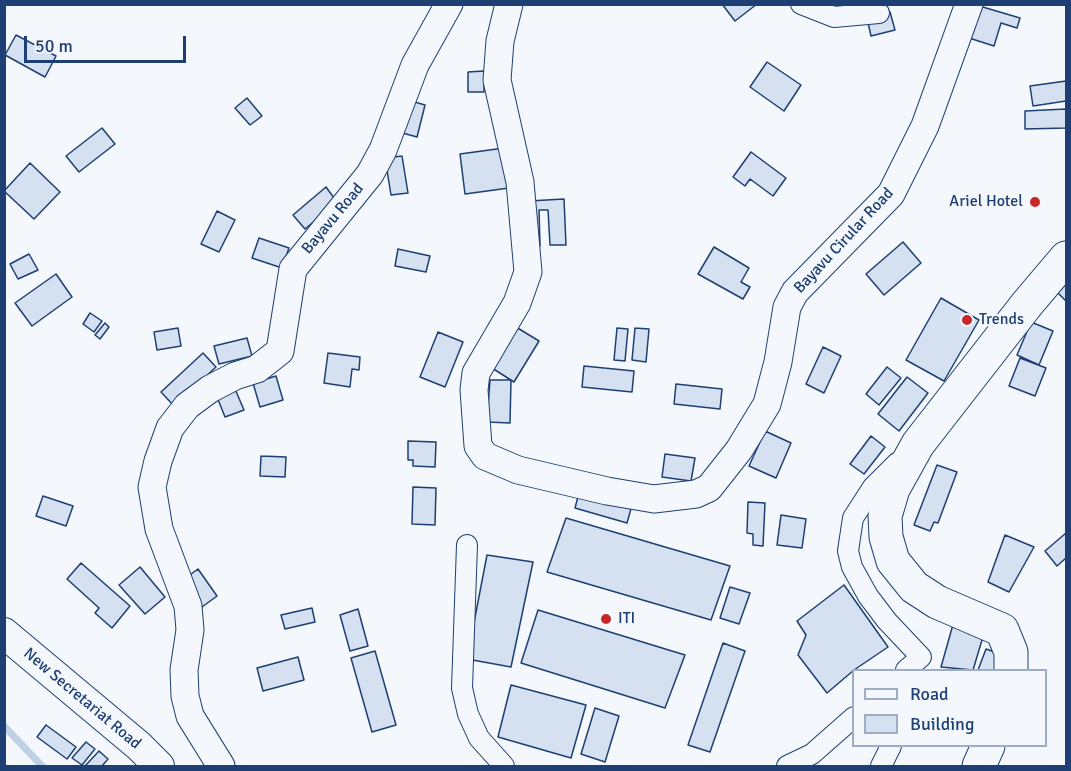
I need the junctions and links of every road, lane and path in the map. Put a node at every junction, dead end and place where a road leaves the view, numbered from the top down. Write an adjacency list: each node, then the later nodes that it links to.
1 (449, 4): 17 (street, Bayavu Road)
2 (509, 4): 4 (street, Bayavu Cirular Road)
3 (801, 4): 5 (street)
4 (969, 4)
5 (879, 13)
6 (1066, 258): 7 (highway)
7 (918, 444): 10 (street); 12 (highway)
8 (467, 544): 18 (street)
9 (4, 633): 16 (main road, New Secretariat Road)
10 (924, 664): 11 (street)
11 (909, 669)
12 (1011, 669)
13 (852, 719): 19 (street)
14 (890, 747): 20 (street)
15 (988, 747): 21 (highway)
16 (159, 766)
17 (221, 766)
18 (504, 766)
19 (787, 766)
20 (881, 766)
21 (979, 766)

